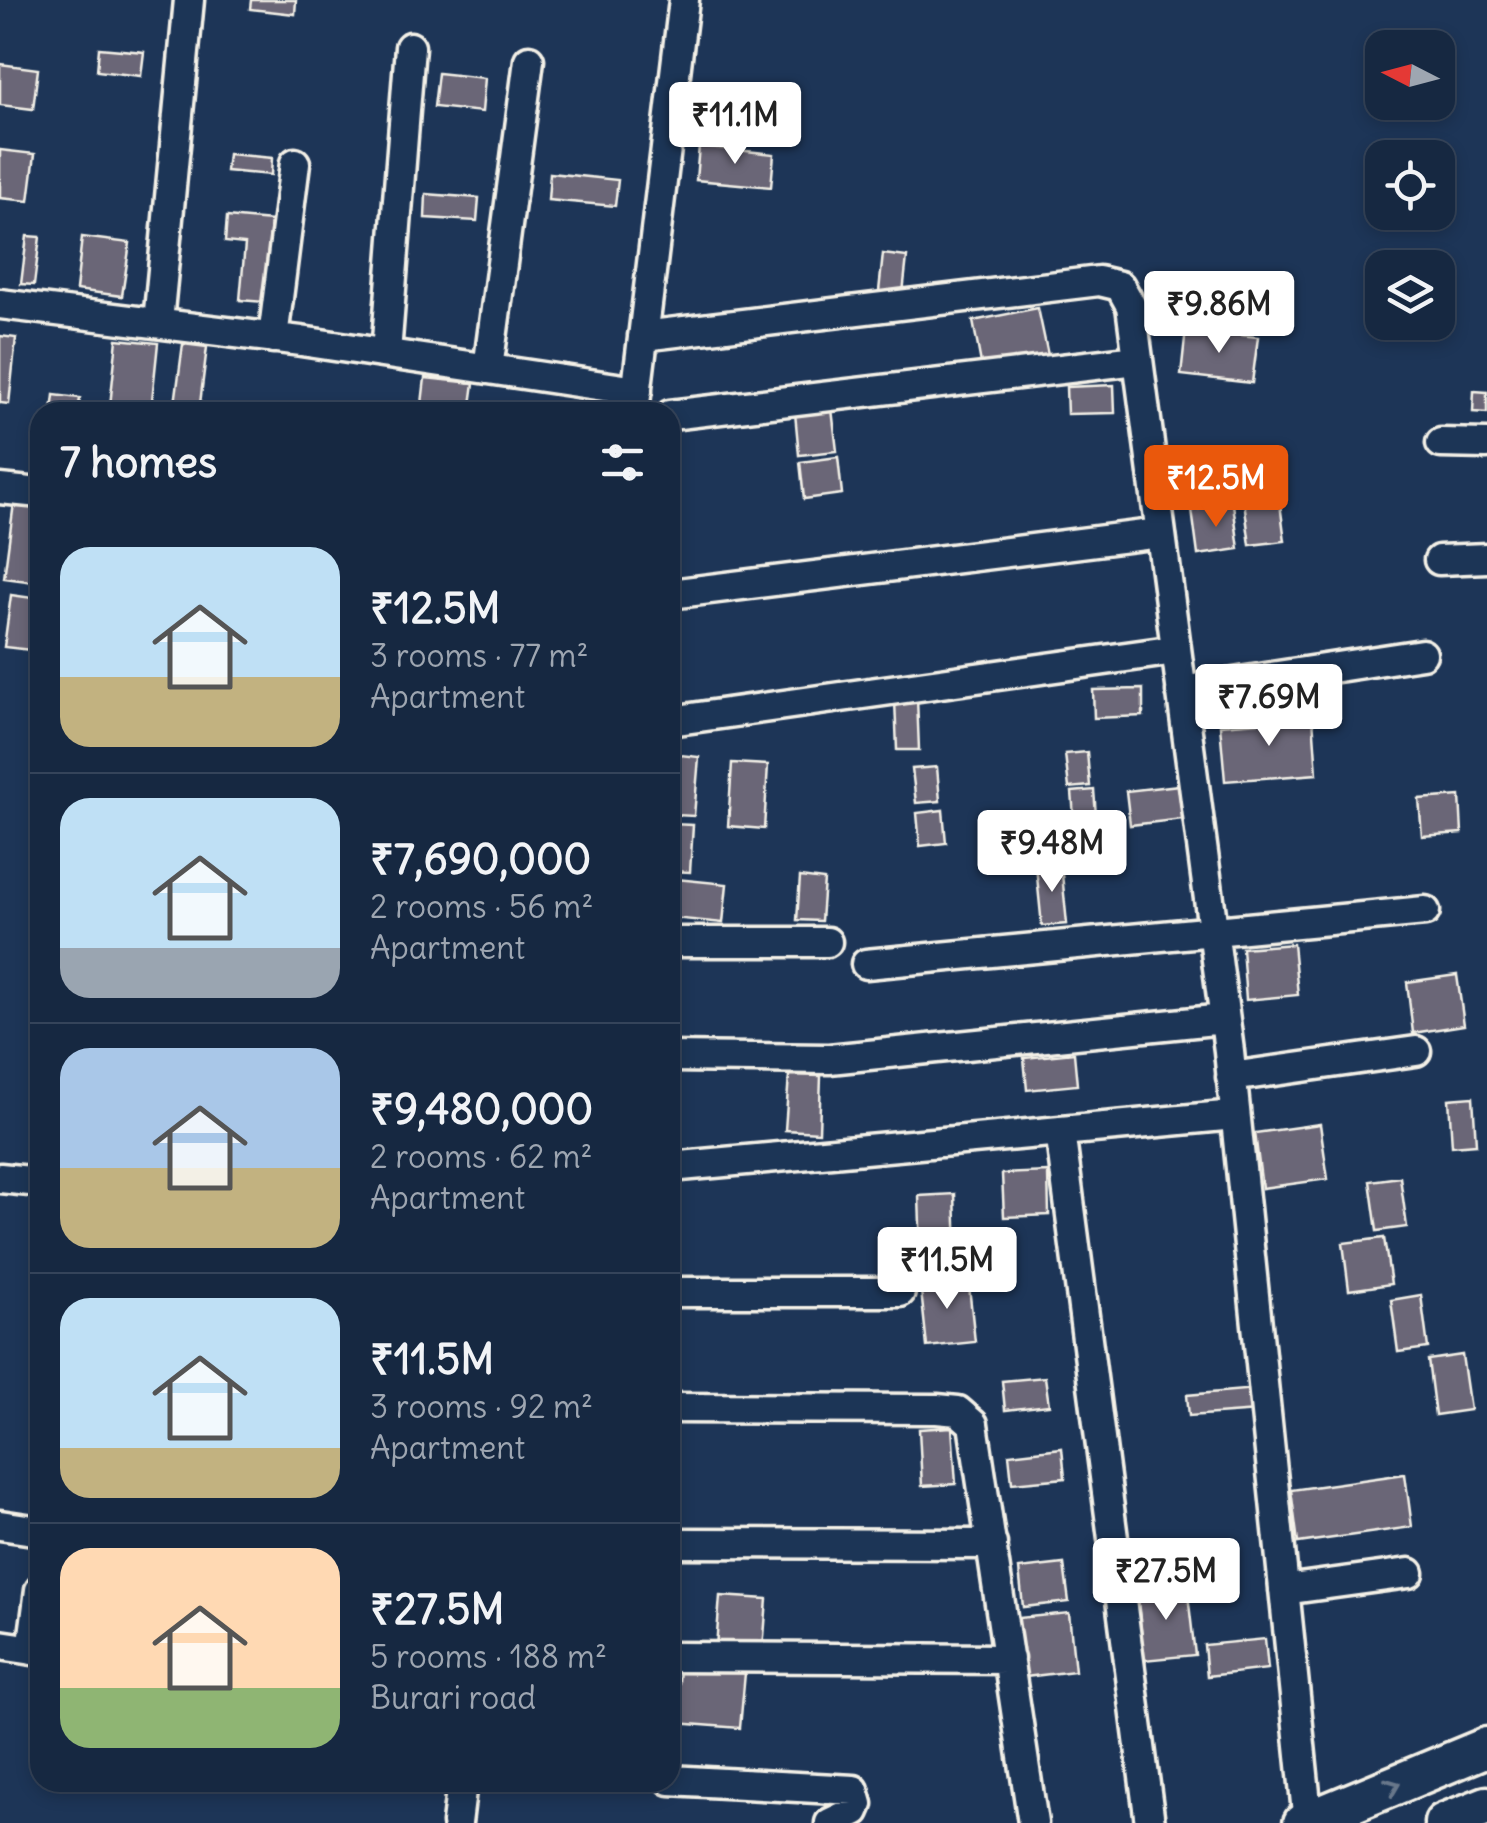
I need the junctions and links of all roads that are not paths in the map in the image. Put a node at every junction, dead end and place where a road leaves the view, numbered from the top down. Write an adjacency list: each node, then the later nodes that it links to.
1 (190, 0): 7 (street)
2 (684, 0): 8 (street)
3 (410, 47): 10 (street)
4 (529, 60): 12 (street)
5 (295, 163): 9 (street)
6 (0, 304): 7 (street)
7 (158, 322): 9 (street)
8 (643, 336): 11 (street); 13 (street)
9 (273, 338): 10 (street)
10 (386, 354): 12 (street)
11 (1138, 360): 14 (street); 19 (street)
12 (488, 369): 13 (street)
13 (635, 402)
14 (680, 414)
15 (1441, 443): 16 (street)
16 (1487, 444)
17 (0, 489): 18 (street)
18 (30, 493)
19 (1160, 532): 22 (street); 23 (street)
20 (1487, 558): 21 (street)
21 (1440, 560)
22 (680, 593)
23 (1176, 650): 25 (street); 26 (street)
24 (1422, 654): 25 (street)
25 (1181, 690): 28 (street)
26 (680, 720)
27 (1425, 911): 28 (street)
28 (1213, 932): 31 (street); 32 (street)
29 (680, 942): 30 (street)
30 (827, 942)
31 (866, 964)
32 (1224, 1019): 34 (street); 35 (street)
33 (1416, 1051): 35 (street)
34 (680, 1057)
35 (1231, 1076): 36 (street)
36 (1235, 1114): 37 (street); 49 (street)
37 (1060, 1131): 38 (street); 62 (street)
38 (680, 1166)
39 (0, 1178): 40 (street)
40 (30, 1181)
41 (680, 1292): 42 (street)
42 (900, 1292)
43 (680, 1408): 47 (street)
44 (0, 1525): 45 (street)
45 (30, 1530)
46 (680, 1543): 47 (street)
47 (992, 1544): 53 (street)
48 (1409, 1573): 49 (street)
49 (1284, 1590): 58 (street)
50 (0, 1645): 51 (street)
51 (30, 1649)
52 (680, 1657): 53 (street)
53 (1009, 1659): 61 (street)
54 (1487, 1747): 58 (main road, one-way to 54)
55 (680, 1781): 60 (street)
56 (461, 1792): 59 (street)
57 (1487, 1806): 63 (main road)
58 (1306, 1822)
59 (457, 1823)
60 (830, 1823)
61 (1033, 1823)
62 (1150, 1823)
63 (1444, 1823)

